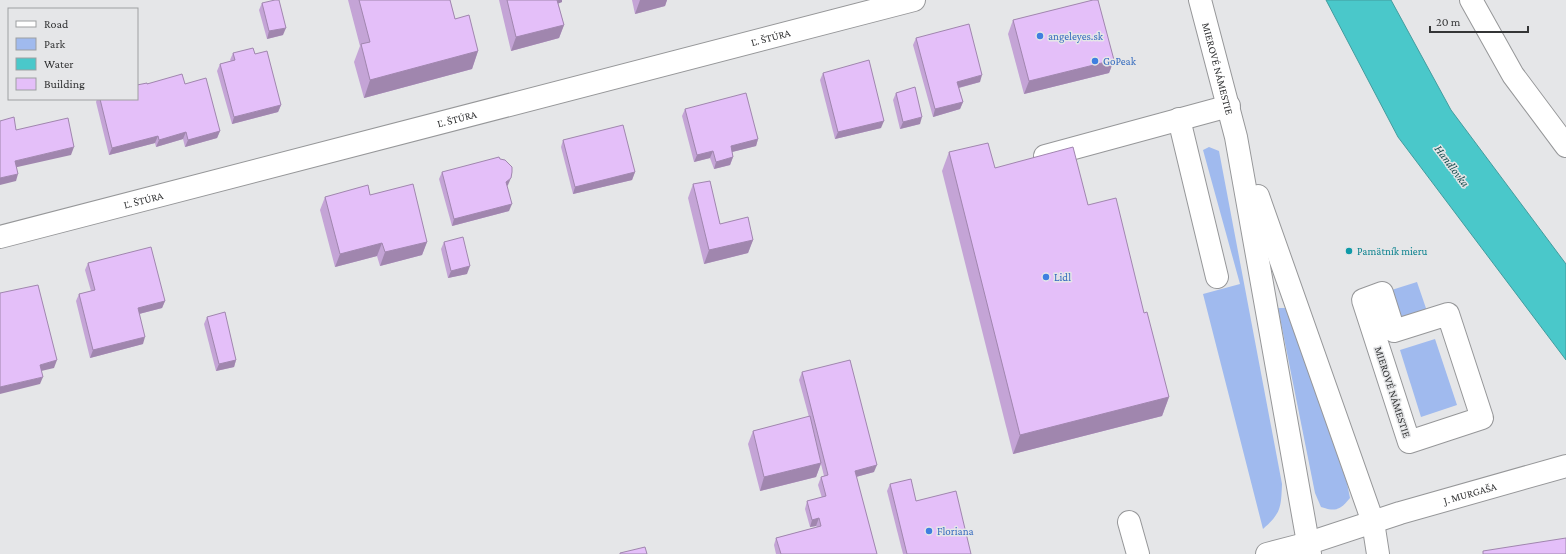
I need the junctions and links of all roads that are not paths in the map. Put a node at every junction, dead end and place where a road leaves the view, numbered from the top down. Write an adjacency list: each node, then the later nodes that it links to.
1 (914, 0): 9 (street, Ľ. ŠTÚRA)
2 (1200, 0): 4 (street, MIEROVÉ NÁMESTIE)
3 (1471, 0): 7 (street)
4 (1229, 106): 5 (street); 6 (street, MIEROVÉ NÁMESTIE)
5 (1179, 119): 8 (street); 10 (street)
6 (1236, 137): 14 (street, MIEROVÉ NÁMESTIE); 15 (street, MIEROVÉ NÁMESTIE)
7 (1566, 146)
8 (1028, 160)
9 (0, 237)
10 (1217, 277)
11 (1448, 314): 11 (street, MIEROVÉ NÁMESTIE)
12 (1566, 466): 14 (street, J. MURGAŠA)
13 (1129, 522): 16 (street)
14 (1373, 522): 15 (street, J. MURGAŠA); 18 (street, MIEROVÉ NÁMESTIE)
15 (1309, 548): 17 (street, J. MURGAŠA)
16 (1138, 554)
17 (1267, 554)
18 (1378, 554)

